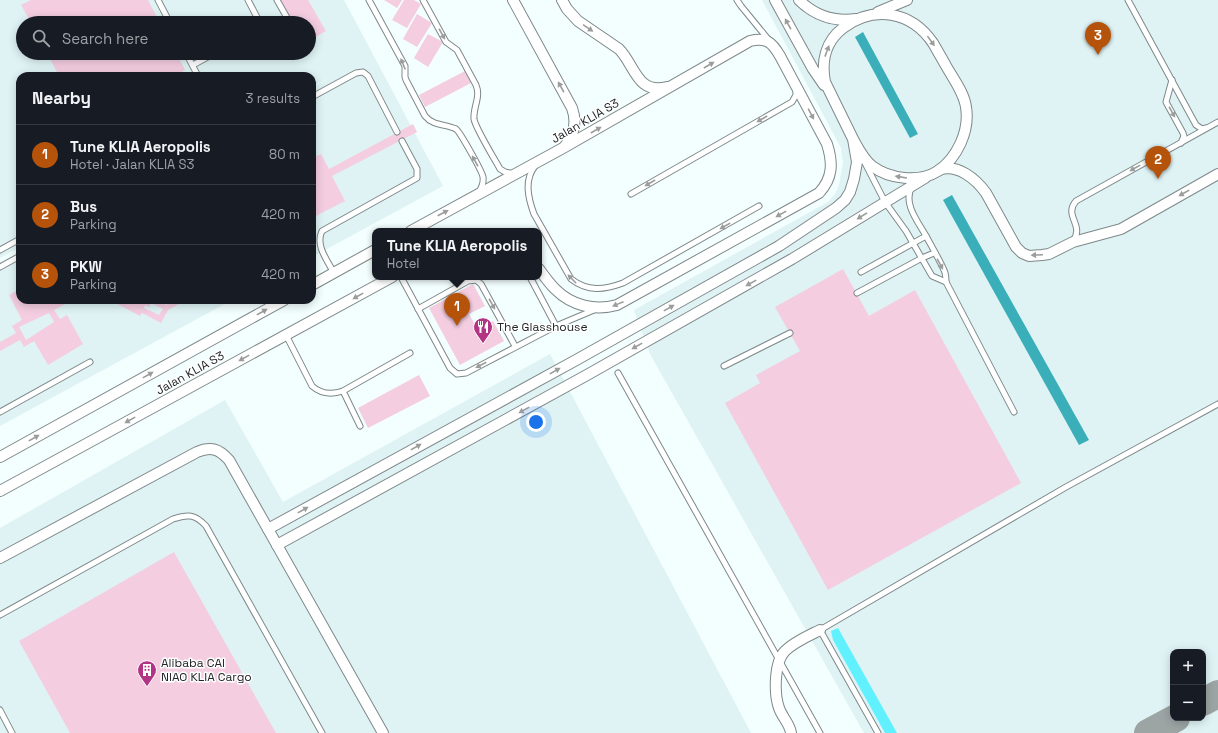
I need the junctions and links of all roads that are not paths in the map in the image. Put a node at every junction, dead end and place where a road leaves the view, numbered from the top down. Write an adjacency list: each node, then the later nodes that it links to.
1 (158, 0): 13 (lane)
2 (248, 0): 14 (lane)
3 (277, 0): 15 (lane)
4 (369, 0): 41 (lane, one-way to 4)
5 (424, 0): 37 (lane, one-way to 37)
6 (514, 0): 33 (street, one-way to 6)
7 (562, 0): 24 (street, one-way to 24)
8 (737, 0): 17 (lane)
9 (775, 0): 25 (street, one-way to 9)
10 (799, 0): 16 (street)
11 (907, 0): 16 (street)
12 (1128, 0): 22 (lane)
13 (166, 16)
14 (256, 16)
15 (286, 16)
16 (866, 16): 25 (street, one-way to 16); 36 (street, one-way to 36)
17 (771, 43): 23 (street); 24 (street, Jalan KLIA S3, one-way to 17)
18 (190, 60): 20 (lane)
19 (202, 60): 20 (lane)
20 (193, 65): 21 (lane)
21 (196, 72)
22 (1172, 80): 28 (lane); 32 (lane, one-way to 32)
23 (795, 84): 40 (lane, one-way to 40); 67 (street, one-way to 67)
24 (674, 85): 33 (street, Jalan KLIA S3, one-way to 24)
25 (829, 93): 30 (street)
26 (316, 95): 29 (lane)
27 (1218, 122): 28 (lane)
28 (1208, 128): 32 (lane)
29 (397, 132)
30 (853, 139): 34 (street); 84 (street, one-way to 30)
31 (402, 141): 58 (lane)
32 (1181, 143): 50 (lane, one-way to 50)
33 (564, 148): 35 (street, Jalan KLIA S3)
34 (861, 154): 36 (street, one-way to 34); 42 (lane)
35 (543, 159): 37 (street, Jalan KLIA S3); 46 (lane, one-way to 35)
36 (935, 172): 39 (street); 50 (street, one-way to 36)
37 (518, 173): 41 (street, Jalan KLIA S3)
38 (1218, 174): 50 (street, one-way to 50)
39 (913, 185): 42 (street); 47 (lane)
40 (631, 194)
41 (476, 196): 44 (street, Jalan KLIA S3, one-way to 41)
42 (885, 202): 49 (lane); 85 (street, one-way to 85)
43 (759, 206): 45 (lane, one-way to 45)
44 (417, 228)
45 (542, 228)
46 (542, 228)
47 (926, 236): 49 (lane); 53 (lane)
48 (16, 241): 51 (lane)
49 (913, 242): 55 (lane); 57 (lane)
50 (1073, 242)
51 (0, 250)
52 (372, 252): 58 (street)
53 (934, 253): 55 (lane); 63 (lane, one-way to 63)
54 (16, 258): 56 (lane)
55 (922, 258): 63 (lane); 65 (lane)
56 (0, 267)
57 (861, 272)
58 (334, 273): 64 (street)
59 (542, 273): 67 (street)
60 (387, 280): 71 (street, Jalan KLIA S3, one-way to 71)
61 (403, 280): 68 (lane)
62 (532, 280): 69 (lane)
63 (946, 282): 80 (lane)
64 (316, 283)
65 (857, 294)
66 (277, 304): 82 (street, Jalan KLIA S3, one-way to 66)
67 (597, 308): 69 (lane)
68 (418, 309): 72 (lane, one-way to 68); 72 (lane, one-way to 72)
69 (556, 326): 72 (lane)
70 (790, 333): 75 (lane)
71 (286, 335): 77 (lane); 83 (street, Jalan KLIA S3, one-way to 83)
72 (515, 346)
73 (410, 354): 77 (lane)
74 (90, 362): 79 (lane)
75 (724, 366)
76 (618, 374): 89 (lane)
77 (343, 391): 81 (lane)
78 (1218, 404): 88 (lane)
79 (0, 412)
80 (1014, 412)
81 (360, 426)
82 (3, 454)
83 (2, 489)
84 (268, 529): 85 (street); 86 (street)
85 (277, 544): 93 (street)
86 (0, 558)
87 (0, 614): 92 (lane)
88 (820, 630): 89 (street); 96 (lane)
89 (780, 660): 94 (street); 95 (lane)
90 (0, 710): 91 (lane)
91 (12, 733)
92 (322, 733)
93 (383, 733)
94 (791, 733)
95 (820, 733)
96 (878, 733)

